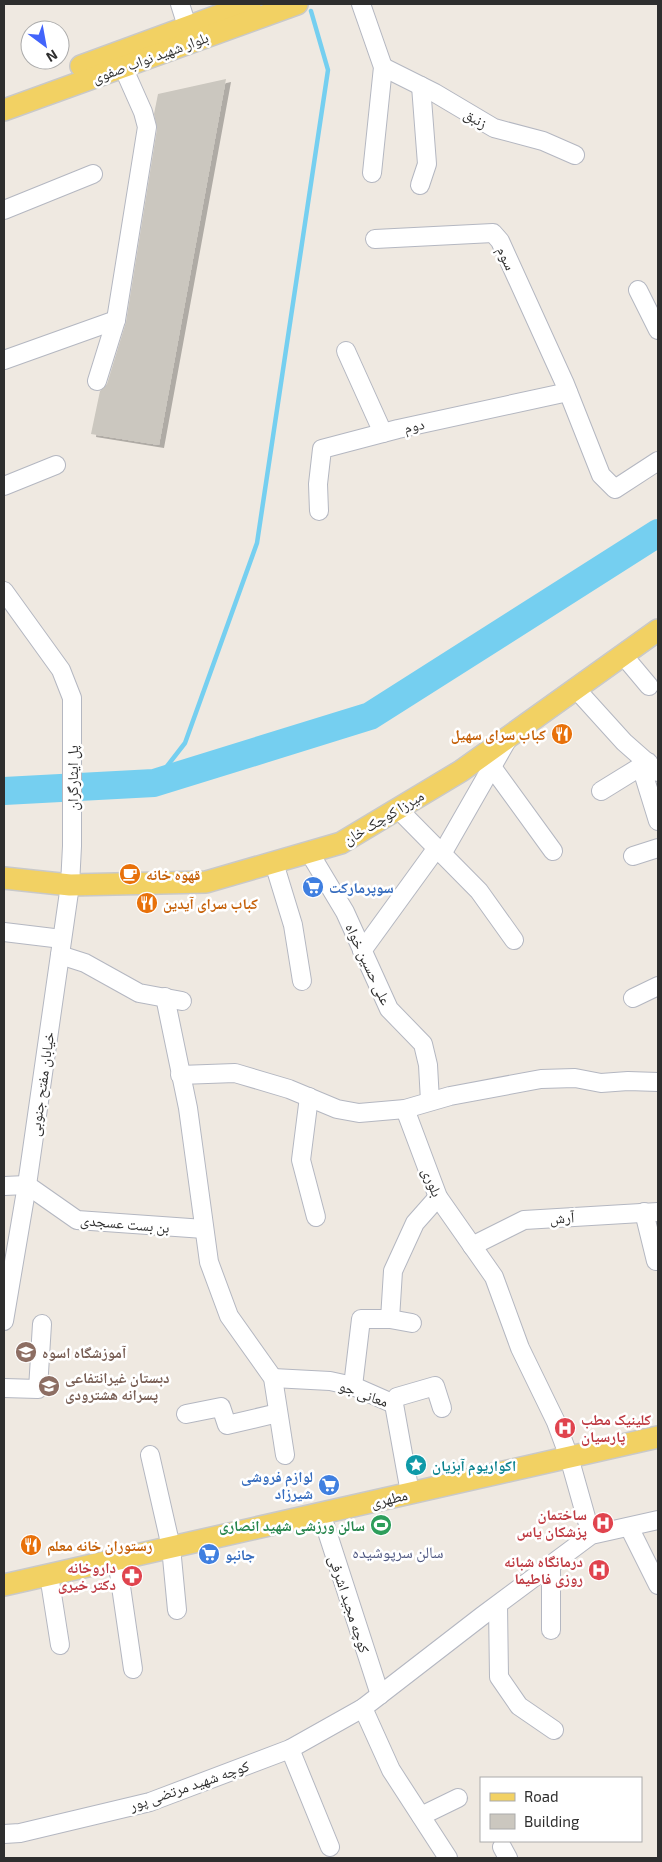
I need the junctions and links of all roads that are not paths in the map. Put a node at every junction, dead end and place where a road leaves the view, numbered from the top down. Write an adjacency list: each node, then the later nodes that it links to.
1 (180, 4): 5 (street)
2 (250, 4): 5 (main road, بلوار شهید نواب صفوی)
3 (297, 4): 5 (main road, بلوار شهید نواب صفوی)
4 (361, 4): 7 (street)
5 (189, 34): 6 (main road, بلوار شهید نواب صفوی); 9 (main road, بلوار شهید نواب صفوی)
6 (123, 67): 10 (main road, بلوار شهید نواب صفوی); 18 (street)
7 (383, 67): 8 (street, زنبق); 12 (street)
8 (421, 86): 11 (street, زنبق); 14 (street)
9 (4, 95)
10 (4, 110)
11 (575, 155)
12 (372, 173)
13 (93, 174): 15 (street)
14 (420, 185)
15 (4, 210)
16 (375, 239): 23 (street, سوم)
17 (638, 290): 19 (street)
18 (116, 320): 21 (street); 22 (street)
19 (658, 330)
20 (346, 351): 24 (street)
21 (4, 360)
22 (97, 381)
23 (568, 392): 24 (street, دوم); 25 (street)
24 (383, 433): 28 (street, دوم)
25 (658, 461)
26 (56, 465): 27 (street)
27 (4, 486)
28 (320, 511)
29 (4, 591): 40 (street, پل ایثارگران)
30 (658, 630): 31 (main road, میرزا کوچک خان)
31 (623, 655): 32 (street); 33 (main road, میرزا کوچک خان)
32 (650, 686)
33 (576, 689): 34 (main road, میرزا کوچک خان); 36 (street)
34 (509, 737): 35 (street); 38 (main road, میرزا کوچک خان)
35 (492, 767): 42 (street); 44 (street)
36 (649, 767): 37 (street); 39 (street)
37 (601, 791)
38 (398, 809): 43 (main road, میرزا کوچک خان); 44 (street)
39 (658, 821)
40 (72, 846): 48 (street, خیابان مفتح جنوبی)
41 (658, 848): 45 (street)
42 (553, 851)
43 (309, 852): 46 (main road, میرزا کوچک خان); 52 (street, علی حسین خواه)
44 (439, 852): 50 (street); 52 (street)
45 (632, 856)
46 (274, 863): 48 (main road, میرزا کوچک خان); 53 (street)
47 (4, 878): 48 (main road, میرزا کوچک خان)
48 (70, 884): 51 (street, خیابان مفتح جنوبی)
49 (4, 932): 51 (street)
50 (514, 940)
51 (61, 947): 55 (street); 64 (street, خیابان مفتح جنوبی)
52 (362, 951): 61 (street, علی حسین خواه)
53 (302, 981)
54 (658, 986): 56 (street)
55 (165, 997): 57 (street); 58 (street)
56 (633, 998)
57 (182, 1001)
58 (180, 1075): 60 (street); 68 (street)
59 (658, 1082): 61 (street)
60 (309, 1097): 62 (street); 67 (street)
61 (430, 1101): 62 (street)
62 (405, 1109): 65 (street, بلوری)
63 (4, 1186): 64 (street)
64 (27, 1186): 68 (street, بن بست عسجدی); 72 (street, خیابان مفتح جنوبی)
65 (438, 1197): 69 (street, بلوری); 71 (street)
66 (651, 1212): 69 (street, آرش); 70 (street)
67 (316, 1217)
68 (204, 1229): 75 (street)
69 (472, 1246): 85 (street, بلوری)
70 (656, 1261)
71 (390, 1319): 74 (street); 76 (street)
72 (4, 1321)
73 (42, 1324): 77 (street)
74 (412, 1324)
75 (273, 1378): 76 (street, معانی جو); 80 (street)
76 (353, 1386): 78 (street, معانی جو)
77 (4, 1388)
78 (394, 1404): 79 (street); 86 (street, معانی جو)
79 (442, 1408)
80 (278, 1413): 81 (street); 83 (street)
81 (186, 1414)
82 (658, 1437): 85 (main road, مطهری)
83 (286, 1455)
84 (150, 1456): 91 (street)
85 (569, 1457): 86 (main road, مطهری); 90 (street, بلوری)
86 (410, 1493): 87 (main road, مطهری)
87 (321, 1513): 91 (main road, مطهری); 102 (street, کوچه مجید اشرفی)
88 (658, 1520): 89 (street)
89 (629, 1527): 90 (street); 96 (street)
90 (591, 1535): 93 (street, کوچه شهید مرتضی پور)
91 (171, 1547): 92 (main road, مطهری); 98 (street)
92 (117, 1559): 94 (main road, مطهری); 101 (street)
93 (551, 1565): 97 (street, کوچه شهید مرتضی پور); 99 (street)
94 (49, 1575): 95 (main road, مطهری); 100 (street)
95 (4, 1585)
96 (658, 1585)
97 (498, 1605): 102 (street, کوچه شهید مرتضی پور); 104 (street)
98 (177, 1610)
99 (551, 1630)
100 (60, 1645)
101 (133, 1669)
102 (380, 1695): 103 (street, کوچه شهید مرتضی پور)
103 (363, 1708): 105 (street, کوچه شهید مرتضی پور); 107 (street)
104 (554, 1730)
105 (290, 1749): 108 (street, کوچه شهید مرتضی پور); 109 (street)
106 (458, 1798): 107 (street)
107 (421, 1816): 110 (street)
108 (4, 1834)
109 (330, 1847)
110 (448, 1858)

